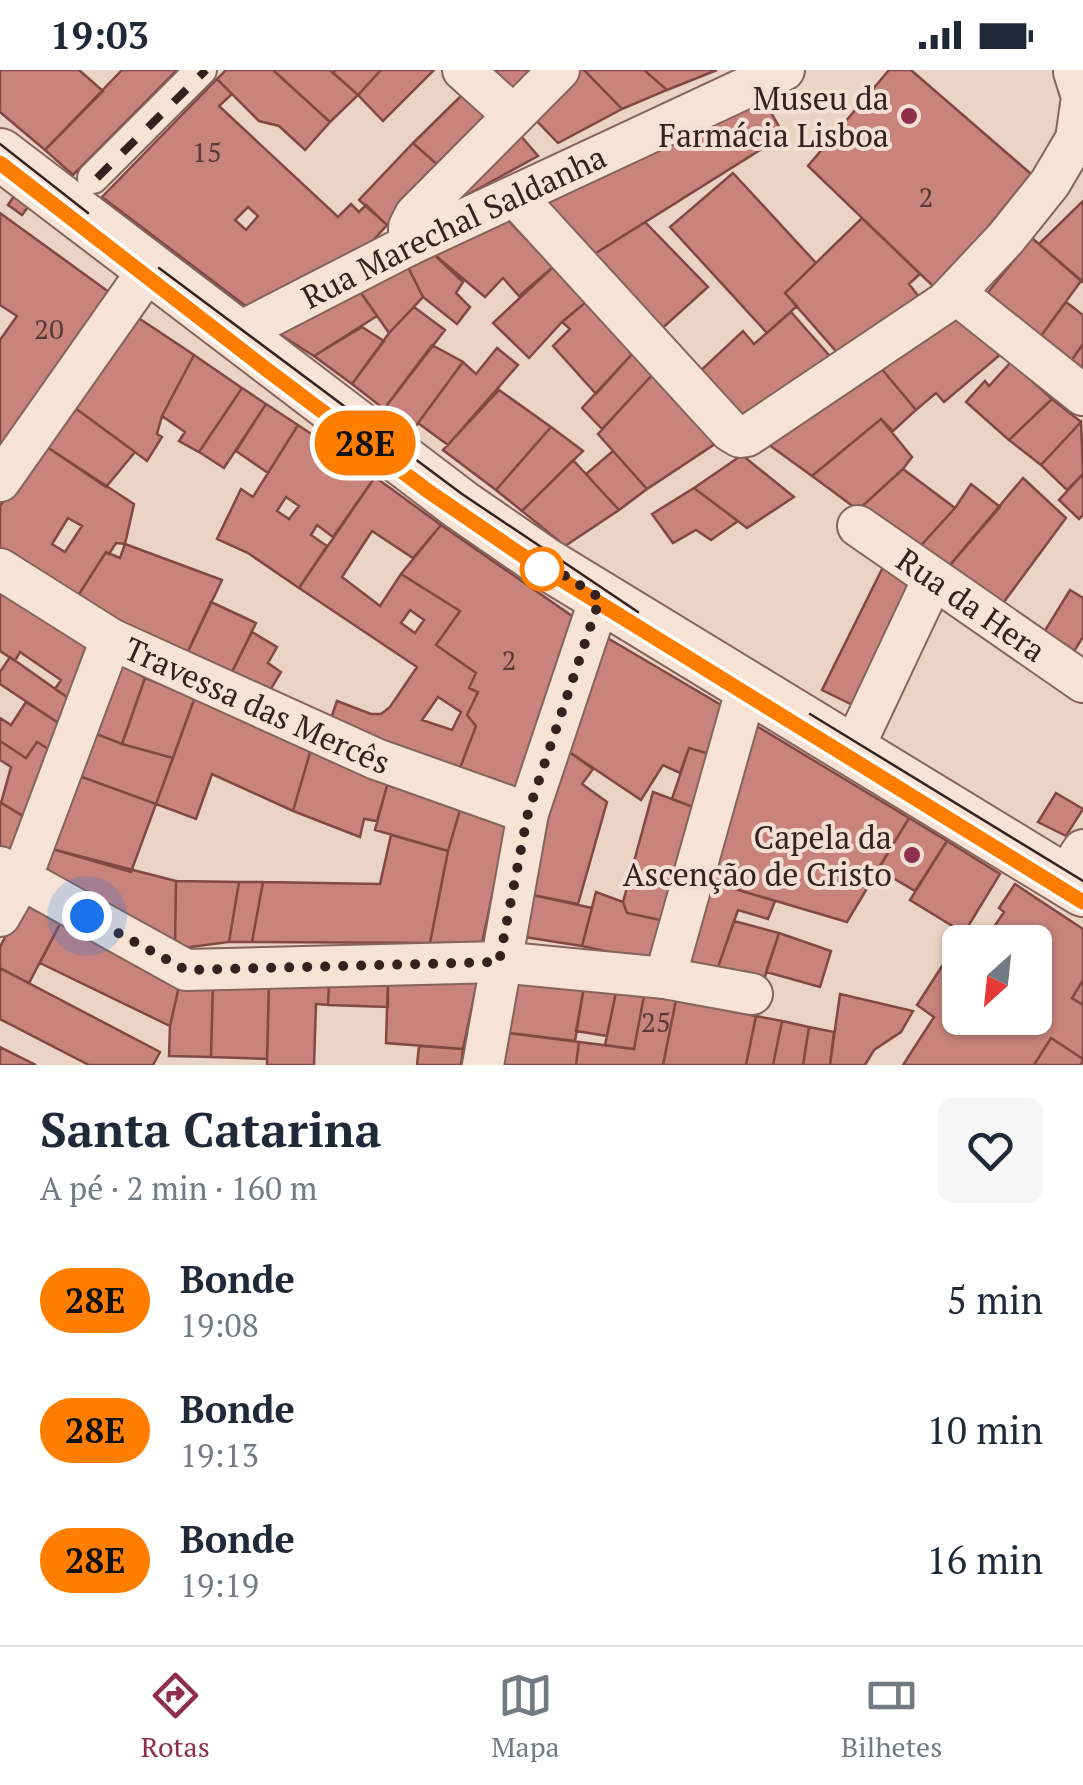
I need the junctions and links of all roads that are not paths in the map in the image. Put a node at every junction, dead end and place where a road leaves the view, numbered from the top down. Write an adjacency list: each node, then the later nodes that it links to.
1 (201, 70): 9 (street)
2 (463, 70): 6 (street)
3 (559, 70): 6 (street)
4 (784, 70): 10 (street, Rua Marechal Saldanha)
5 (1074, 71): 8 (street)
6 (512, 114): 11 (street)
7 (1, 158): 12 (street)
8 (1074, 166): 13 (street)
9 (93, 178)
10 (515, 196): 11 (street, Rua Marechal Saldanha); 13 (street)
11 (408, 245): 14 (street, Rua Marechal Saldanha)
12 (150, 268): 14 (street); 16 (street)
13 (955, 293): 15 (street)
14 (234, 335): 20 (street)
15 (1083, 395)
16 (0, 481)
17 (858, 526): 19 (street, Rua da Hera)
18 (0, 569): 21 (street, Travessa das Mercês)
19 (933, 580): 22 (street, Rua da Hera); 24 (street)
20 (600, 598): 23 (street); 25 (street)
21 (111, 639): 25 (street, Travessa das Mercês); 26 (street)
22 (1083, 682)
23 (747, 687): 24 (street); 30 (street)
24 (853, 749): 27 (street)
25 (528, 813): 29 (street)
26 (11, 873): 28 (street); 29 (street)
27 (1076, 873)
28 (0, 916)
29 (499, 962): 30 (street); 32 (street)
30 (665, 978): 31 (street)
31 (752, 994)
32 (483, 1065)

